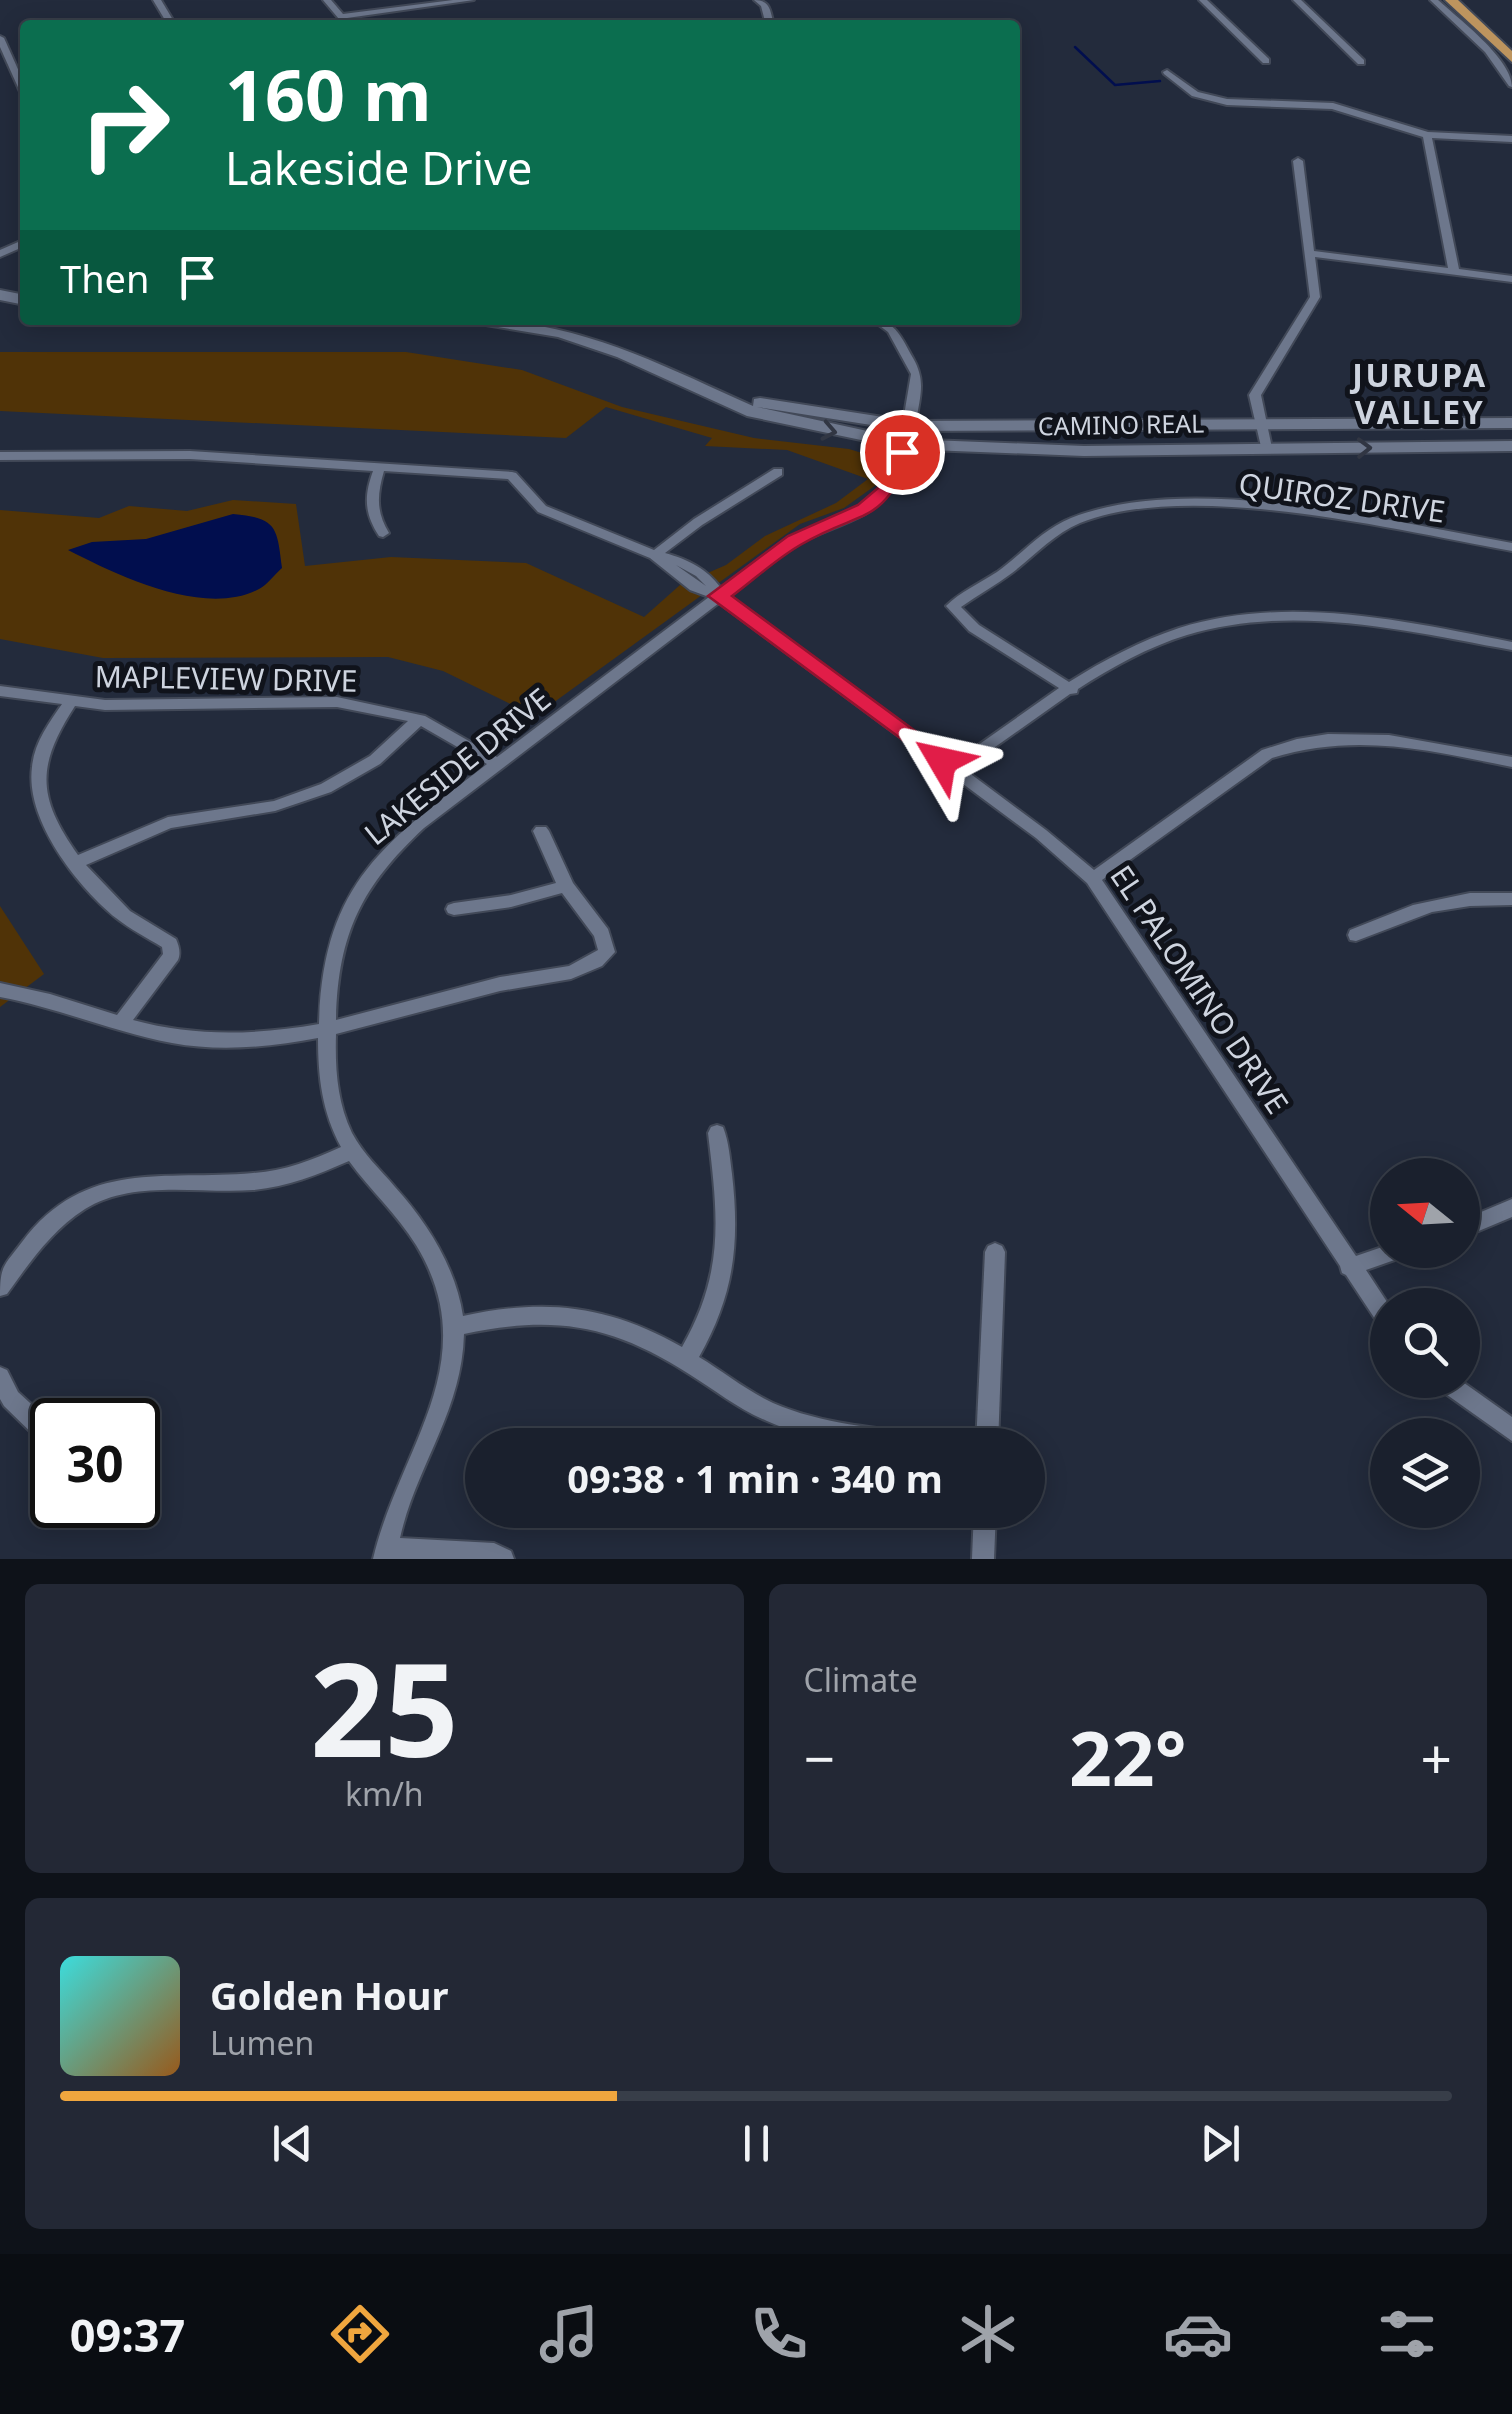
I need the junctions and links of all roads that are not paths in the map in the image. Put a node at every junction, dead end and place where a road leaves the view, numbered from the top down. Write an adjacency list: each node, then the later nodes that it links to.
1 (326, 0): 7 (street)
2 (470, 0): 7 (street)
3 (1203, 0): 11 (street)
4 (1297, 0): 12 (street)
5 (1434, 0): 15 (street)
6 (1451, 0): 10 (main road)
7 (340, 17): 8 (street)
8 (343, 20)
9 (0, 38): 14 (street)
10 (1512, 58)
11 (1266, 61)
12 (1361, 62)
13 (1167, 72): 16 (street)
14 (20, 83)
15 (1512, 84)
16 (1427, 135): 17 (street); 20 (street)
17 (1512, 139)
18 (1298, 161): 19 (street)
19 (1312, 254): 20 (street); 25 (street)
20 (1454, 271): 21 (street)
21 (1512, 278)
22 (511, 325): 26 (main road, CAMINO REAL)
23 (884, 325): 26 (street, LAKESIDE DRIVE)
24 (1512, 424): 25 (main road, CAMINO REAL)
25 (1262, 427): 26 (main road, CAMINO REAL); 28 (street)
26 (907, 435): 28 (main road, CAMINO REAL); 37 (street, LAKESIDE DRIVE)
27 (1512, 446): 28 (main road, CAMINO REAL, one-way to 27)
28 (1266, 448)
29 (0, 456): 30 (street, EL PALOMINO DRIVE)
30 (208, 460): 31 (street, EL PALOMINO DRIVE); 32 (street, EL PALOMINO DRIVE)
31 (0, 466)
32 (380, 467): 34 (street); 36 (street, EL PALOMINO DRIVE)
33 (778, 472): 36 (street)
34 (382, 533)
35 (1512, 547): 39 (street, QUIROZ DRIVE)
36 (656, 555): 37 (street, EL PALOMINO DRIVE)
37 (718, 596): 44 (street, LAKESIDE DRIVE); 45 (street, EL PALOMINO DRIVE)
38 (1512, 646): 39 (street)
39 (1072, 690): 45 (street)
40 (0, 691): 41 (street, MAPLEVIEW DRIVE)
41 (70, 703): 42 (street, MAPLEVIEW DRIVE); 47 (street)
42 (420, 718): 44 (street, MAPLEVIEW DRIVE); 47 (street)
43 (1512, 762): 48 (street)
44 (498, 764): 55 (street, LAKESIDE DRIVE)
45 (953, 770): 48 (street, EL PALOMINO DRIVE)
46 (541, 831): 49 (street)
47 (78, 862): 54 (street)
48 (1093, 879): 62 (street, EL PALOMINO DRIVE)
49 (566, 886): 51 (street); 55 (street)
50 (1512, 899): 52 (street)
51 (454, 909)
52 (1356, 935)
53 (0, 990): 54 (street)
54 (120, 1022): 55 (street)
55 (326, 1030): 57 (street, LAKESIDE DRIVE)
56 (717, 1133): 66 (street)
57 (352, 1151): 63 (street); 65 (street, LAKESIDE DRIVE)
58 (1512, 1208): 59 (street)
59 (1480, 1221)
60 (995, 1252): 71 (street)
61 (1370, 1260): 62 (street)
62 (1349, 1267): 64 (street, EL PALOMINO DRIVE)
63 (0, 1287)
64 (1370, 1296)
65 (454, 1328): 66 (street); 74 (street, LAKESIDE DRIVE)
66 (686, 1360): 70 (street)
67 (0, 1377): 69 (street)
68 (1468, 1398): 72 (street)
69 (30, 1416)
70 (815, 1428)
71 (988, 1428)
72 (1512, 1430)
73 (984, 1528): 76 (street)
74 (385, 1553): 75 (street)
75 (503, 1559)
76 (983, 1559)

